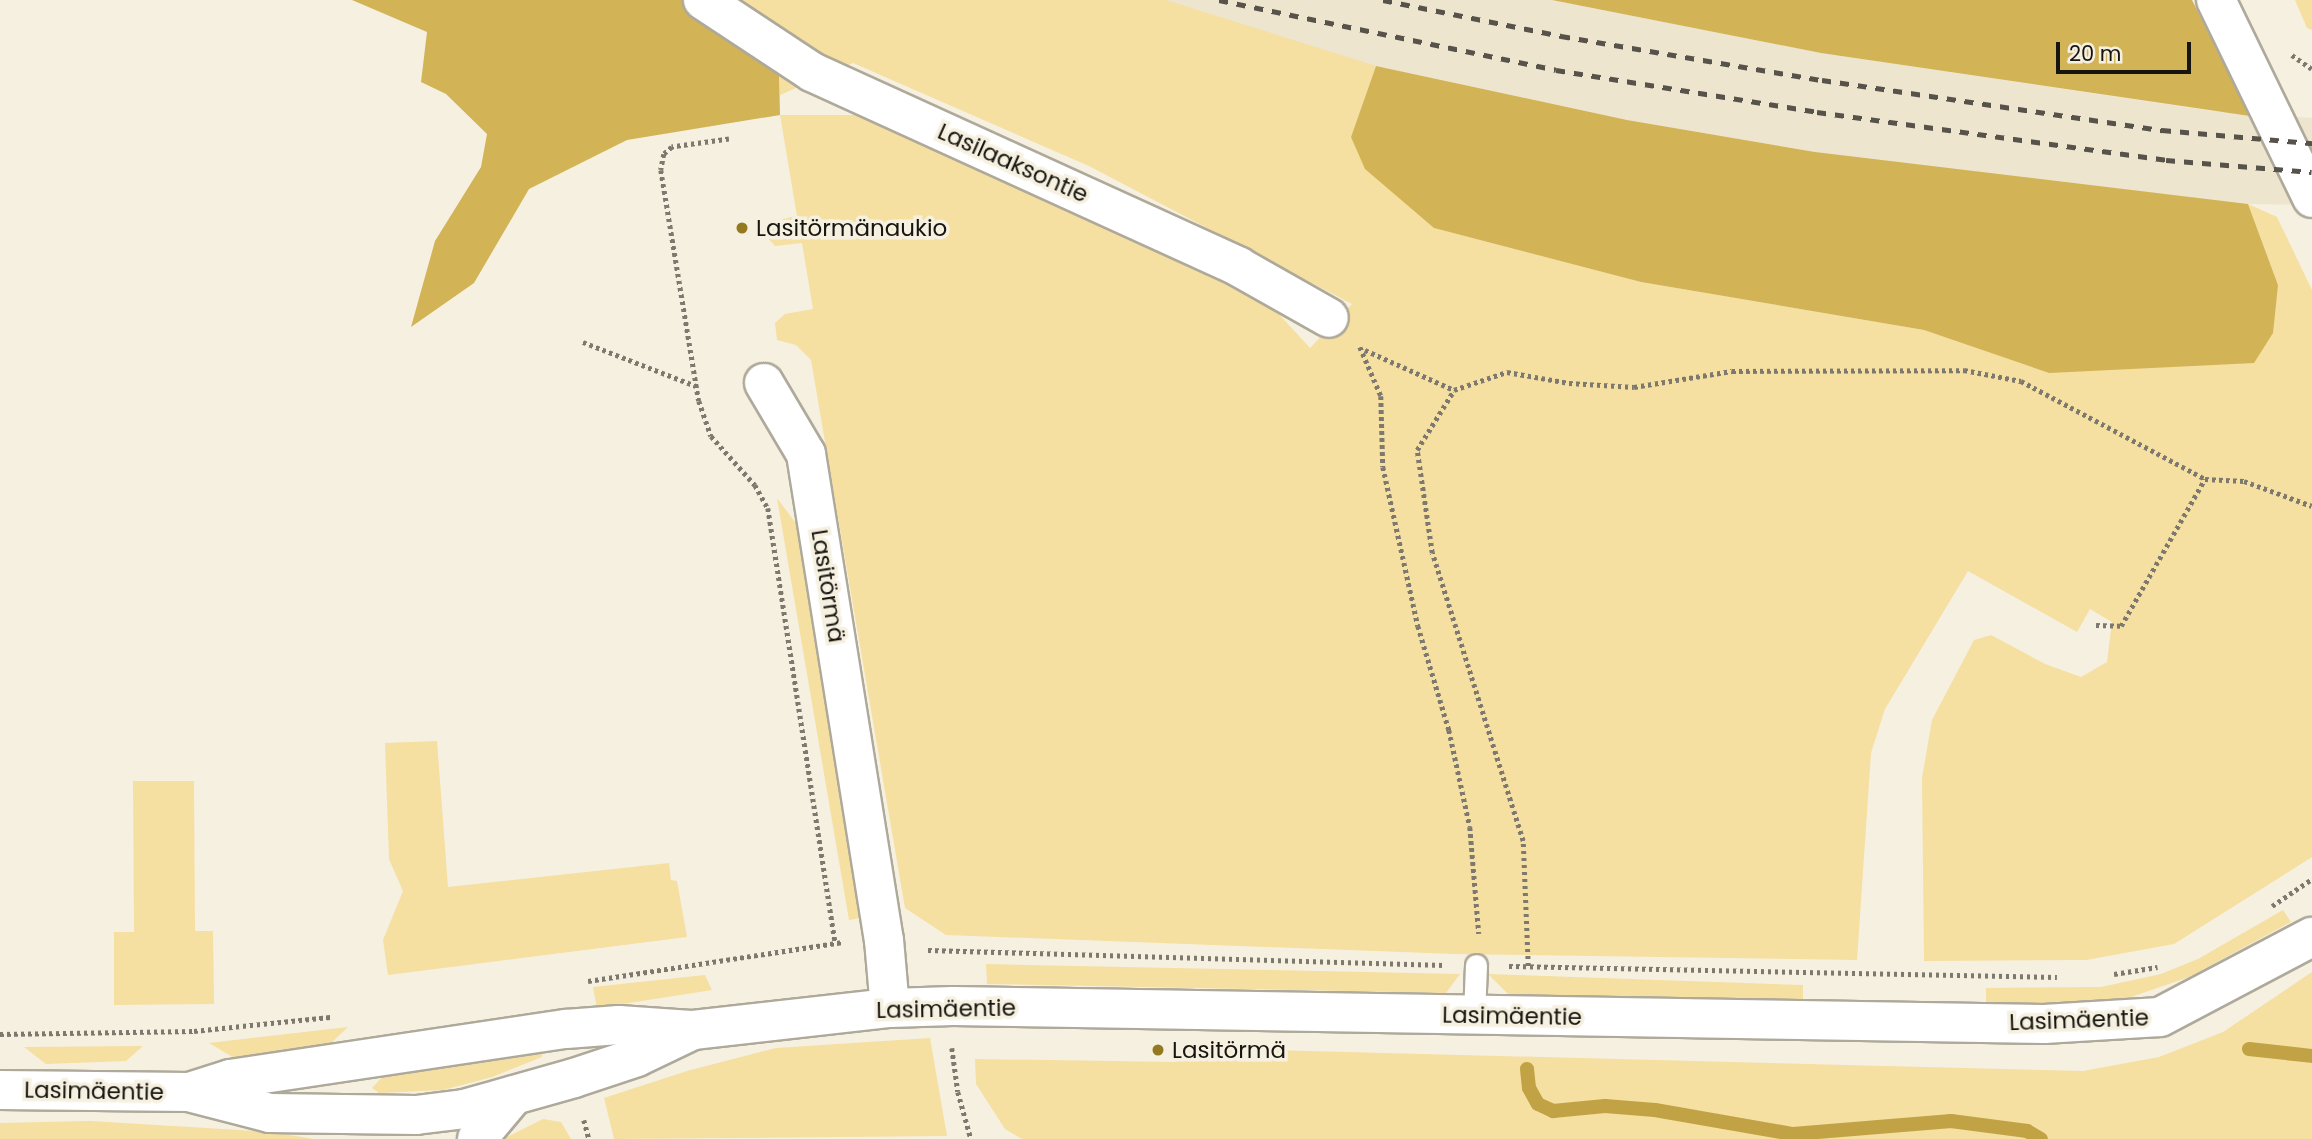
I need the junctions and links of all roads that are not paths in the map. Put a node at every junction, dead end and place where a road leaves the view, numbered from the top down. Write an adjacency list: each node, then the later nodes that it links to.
1 (703, 0): 4 (street, Lasilaaksontie)
2 (2216, 0): 3 (street)
3 (2312, 198)
4 (1329, 318)
5 (764, 383): 8 (street, Lasitörmä)
6 (2312, 937): 9 (street, Lasimäentie)
7 (1479, 965): 9 (lane)
8 (890, 1008): 9 (street, Lasimäentie); 10 (street, Lasimäentie)
9 (1474, 1015)
10 (694, 1030): 11 (street, Lasimäentie); 14 (street, Lasimäentie)
11 (351, 1064): 13 (street, Lasimäentie); 15 (street)
12 (0, 1090): 13 (street, Lasimäentie)
13 (189, 1092): 15 (street, Lasimäentie)
14 (514, 1095): 15 (street, Lasimäentie); 16 (street)
15 (354, 1127)
16 (477, 1139)

